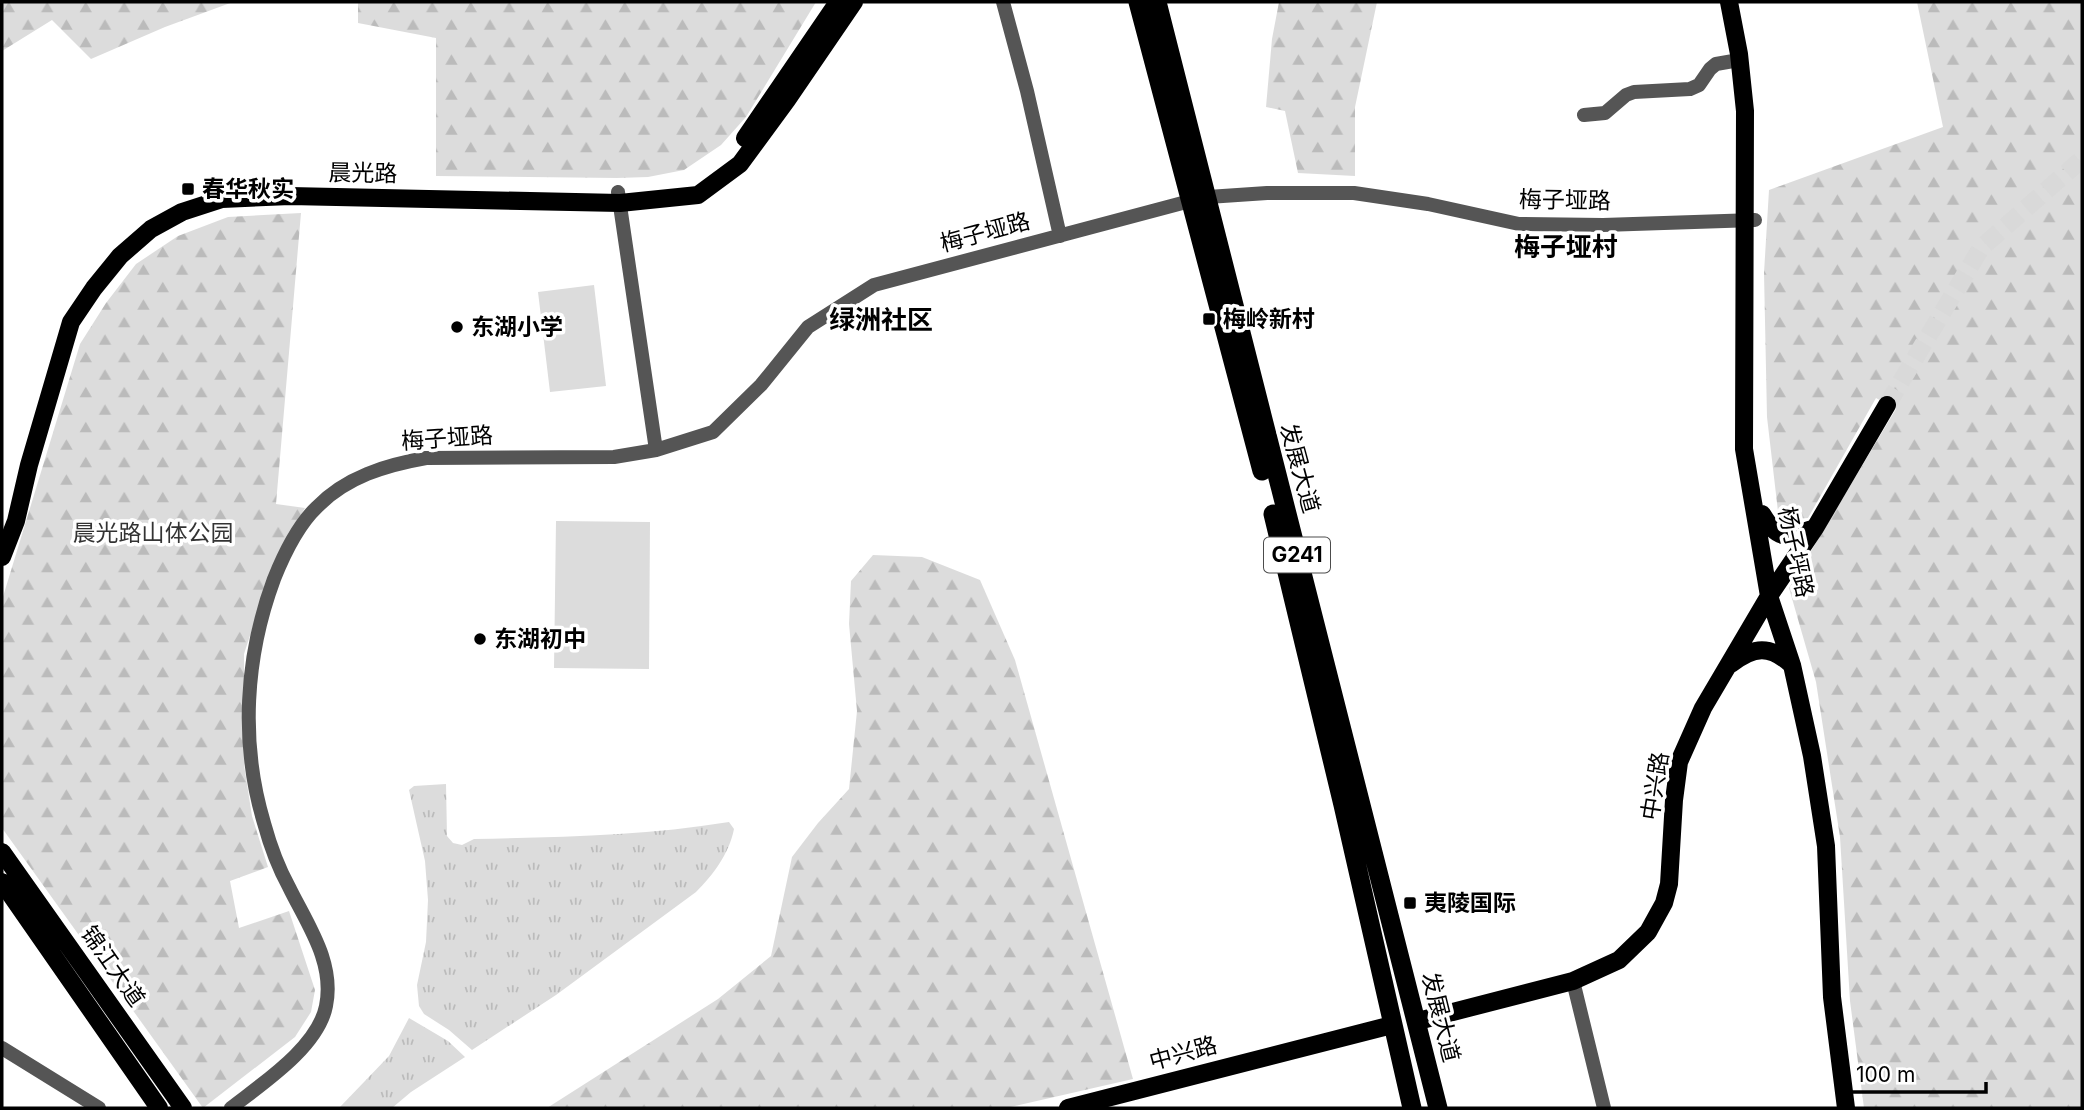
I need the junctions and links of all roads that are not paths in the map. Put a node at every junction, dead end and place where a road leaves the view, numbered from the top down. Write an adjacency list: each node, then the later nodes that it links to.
1 (838, 2): 10 (main road, 晨光路)
2 (854, 2): 10 (main road, 晨光路)
3 (1003, 2): 13 (street)
4 (1138, 2): 11 (highway, 发展大道 / G241)
5 (1157, 2): 11 (highway, 发展大道 / G241)
6 (1729, 2): 8 (main road)
7 (1740, 2): 12 (main road, 杨子坪路)
8 (1740, 61): 9 (street); 12 (main road)
9 (1584, 115)
10 (619, 198): 15 (street); 18 (main road, 晨光路); 19 (main road, 晨光路)
11 (1199, 199): 12 (street, 梅子垭路); 13 (street, 梅子垭路); 26 (highway, 发展大道 / G241); 27 (highway, 发展大道 / G241)
12 (1750, 220): 16 (main road, 杨子坪路); 20 (main road)
13 (1060, 236): 15 (street, 梅子垭路)
14 (1887, 405): 17 (main road, 中兴路)
15 (656, 450): 33 (street, 梅子垭路)
16 (1762, 514): 17 (main road); 20 (main road, 杨子坪路)
17 (1815, 528): 20 (main road, 中兴路)
18 (2, 537)
19 (2, 557)
20 (1773, 590): 21 (main road, 杨子坪路); 22 (main road, 中兴路)
21 (1795, 664): 22 (main road); 38 (main road, 杨子坪路); 39 (main road, 杨子坪路)
22 (1727, 667): 25 (main road, 中兴路)
23 (2, 852): 32 (main road, 锦江大道)
24 (2, 882): 31 (main road, 锦江大道)
25 (1573, 981): 26 (main road, 中兴路); 37 (street)
26 (1418, 1021): 36 (highway, 发展大道 / G241)
27 (1392, 1025): 29 (main road, 中兴路); 35 (highway, 发展大道 / G241)
28 (2, 1048): 30 (street)
29 (1124, 1102): 34 (main road, 中兴路)
30 (99, 1108)
31 (159, 1108)
32 (183, 1108)
33 (230, 1108)
34 (1068, 1108)
35 (1412, 1108)
36 (1438, 1108)
37 (1604, 1108)
38 (1846, 1108)
39 (1855, 1108)

